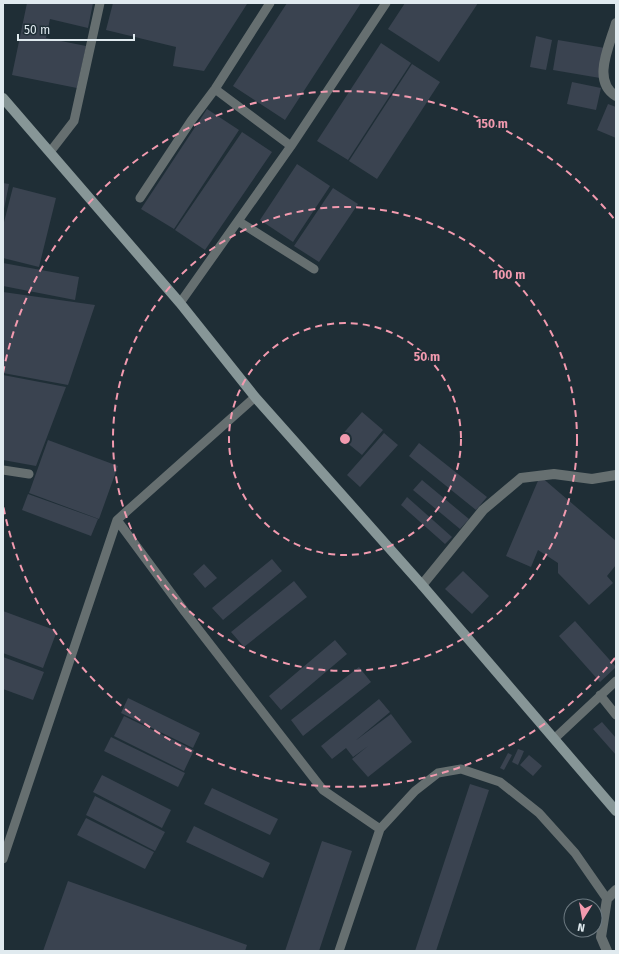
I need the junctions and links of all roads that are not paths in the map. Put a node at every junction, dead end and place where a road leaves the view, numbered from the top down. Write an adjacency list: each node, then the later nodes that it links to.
1 (100, 3): 9 (lane)
2 (270, 3): 5 (lane)
3 (386, 3): 8 (lane)
4 (616, 23): 6 (street)
5 (215, 89): 8 (lane); 10 (lane)
6 (616, 96)
7 (3, 98): 9 (street)
8 (291, 146): 11 (lane)
9 (50, 152): 13 (street)
10 (140, 198)
11 (238, 221): 12 (lane); 13 (lane)
12 (314, 269)
13 (180, 303): 14 (street)
14 (255, 397): 18 (lane); 19 (street)
15 (3, 470): 16 (lane)
16 (29, 474)
17 (616, 475): 19 (street)
18 (116, 520): 25 (lane); 26 (lane)
19 (422, 585): 23 (street)
20 (616, 681): 21 (lane)
21 (600, 695): 22 (lane); 23 (lane)
22 (616, 715)
23 (554, 739): 24 (street)
24 (616, 810)
25 (380, 829): 28 (lane); 29 (lane)
26 (3, 859)
27 (616, 890): 28 (street)
28 (607, 899): 30 (street)
29 (339, 951)
30 (607, 951)

